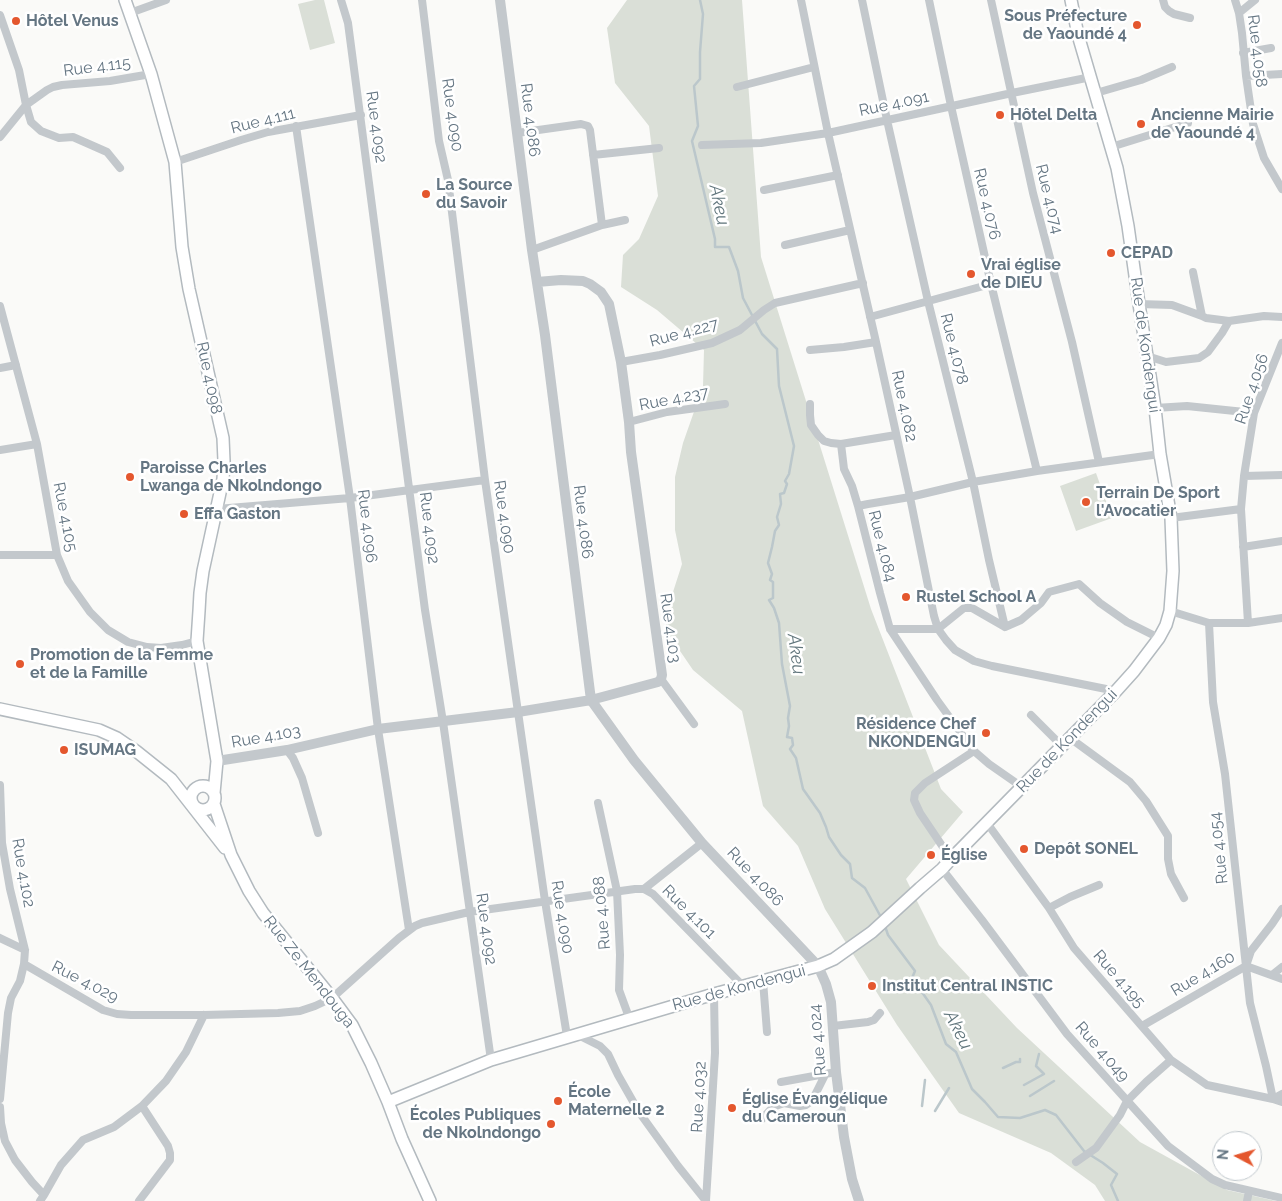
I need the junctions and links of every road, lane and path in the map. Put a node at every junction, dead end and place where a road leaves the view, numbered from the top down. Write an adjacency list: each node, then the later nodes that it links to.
1 (125, 0): 14 (main road, Rue 4.098)
2 (166, 0): 14 (street)
3 (341, 0): 31 (street, Rue 4.092)
4 (422, 0): 85 (street, Rue 4.090)
5 (500, 0): 36 (street, Rue 4.086)
6 (801, 0): 20 (street, Rue 4.082)
7 (862, 0): 32 (street, Rue 4.078)
8 (929, 0): 30 (street, Rue 4.076)
9 (991, 0): 27 (street, Rue 4.074)
10 (1071, 0): 25 (main road, Rue de Kondengui)
11 (1163, 0): 17 (street)
12 (1235, 0): 15 (street, Rue 4.058)
13 (1255, 0): 15 (street)
14 (130, 13): 22 (main road, Rue 4.098)
15 (1239, 13): 19 (street, Rue 4.058)
16 (0, 15): 29 (street)
17 (1190, 18)
18 (1271, 48): 19 (street)
19 (1243, 53): 24 (street, Rue 4.058)
20 (814, 67): 26 (street); 35 (street, Rue 4.082)
21 (1172, 67): 28 (street)
22 (151, 74): 29 (street, Rue 4.115); 42 (main road, Rue 4.098)
23 (1282, 74): 24 (street)
24 (1246, 76): 45 (street, Rue 4.058)
25 (1091, 77): 27 (street, Rue 4.091); 28 (main road, Rue de Kondengui)
26 (737, 86)
27 (1012, 92): 30 (street, Rue 4.091); 81 (street, Rue 4.074)
28 (1096, 93): 39 (main road, Rue de Kondengui)
29 (26, 105): 37 (street); 43 (street)
30 (951, 106): 32 (street, Rue 4.091); 55 (street, Rue 4.076)
31 (361, 115): 34 (street, Rue 4.111); 87 (street, Rue 4.092)
32 (886, 120): 35 (street, Rue 4.091); 56 (street, Rue 4.078)
33 (1188, 123): 39 (street)
34 (296, 126): 42 (street, Rue 4.111); 89 (street, Rue 4.096)
35 (828, 132): 38 (street, Rue 4.091); 44 (street, Rue 4.082)
36 (517, 133): 41 (street); 51 (street, Rue 4.086)
37 (0, 137)
38 (702, 144)
39 (1111, 147): 57 (main road, Rue de Kondengui)
40 (659, 148): 41 (street)
41 (593, 155): 48 (street)
42 (175, 162): 91 (main road, Rue 4.098)
43 (120, 168)
44 (838, 176): 46 (street); 49 (street, Rue 4.082)
45 (1282, 189)
46 (764, 190)
47 (625, 220): 48 (street)
48 (602, 225): 51 (street)
49 (850, 230): 50 (street); 54 (street, Rue 4.082)
50 (785, 245)
51 (532, 250): 53 (street, Rue 4.086)
52 (1193, 272): 59 (street)
53 (537, 282): 68 (street, Rue 4.103); 109 (street, Rue 4.086)
54 (862, 283): 60 (street, Rue 4.082); 68 (street, Rue 4.227)
55 (991, 284): 56 (street); 82 (street, Rue 4.076)
56 (928, 301): 60 (street); 86 (street, Rue 4.078)
57 (1139, 304): 59 (street); 67 (main road, Rue de Kondengui)
58 (0, 306): 69 (street, Rue 4.105)
59 (1202, 316): 62 (street)
60 (870, 317): 63 (street, Rue 4.082)
61 (1282, 317): 62 (street)
62 (1229, 321): 67 (street)
63 (876, 342): 65 (street); 76 (street, Rue 4.082)
64 (1282, 343): 66 (street, Rue 4.056)
65 (810, 350)
66 (1280, 352): 74 (street, Rue 4.056)
67 (1147, 356): 73 (main road, Rue de Kondengui)
68 (621, 362): 75 (street, Rue 4.103)
69 (16, 365): 70 (street); 77 (street, Rue 4.105)
70 (0, 368)
71 (725, 404): 75 (street, Rue 4.237)
72 (810, 404): 78 (street)
73 (1155, 408): 74 (street); 80 (main road, Rue de Kondengui)
74 (1254, 413): 84 (street, Rue 4.056)
75 (629, 422): 107 (street, Rue 4.103)
76 (896, 436): 78 (street); 88 (street, Rue 4.082)
77 (37, 444): 79 (street); 97 (street, Rue 4.105)
78 (841, 444): 90 (street)
79 (0, 450)
80 (1160, 454): 81 (street, Rue 4.084); 93 (main road, Rue de Kondengui)
81 (1099, 462): 82 (street, Rue 4.084)
82 (1037, 471): 86 (street, Rue 4.084)
83 (1282, 474): 84 (street)
84 (1244, 476): 92 (street, Rue 4.056)
85 (485, 480): 87 (street); 111 (street, Rue 4.090)
86 (973, 482): 88 (street, Rue 4.084); 102 (street, Rue 4.078)
87 (410, 491): 89 (street); 113 (street, Rue 4.092)
88 (910, 497): 90 (street, Rue 4.084); 104 (street, Rue 4.082)
89 (350, 498): 91 (street); 115 (street, Rue 4.096)
90 (858, 506): 103 (street, Rue 4.084)
91 (217, 509): 106 (main road, Rue 4.098)
92 (1241, 509): 93 (street); 95 (street, Rue 4.056)
93 (1171, 518): 98 (main road, Rue de Kondengui)
94 (1282, 541): 95 (street)
95 (1243, 547): 101 (street, Rue 4.056)
96 (0, 555): 97 (street)
97 (57, 555): 106 (street, Rue 4.105)
98 (1170, 611): 100 (street); 105 (main road, Rue de Kondengui)
99 (1282, 618): 101 (street)
100 (1209, 623): 101 (street); 145 (street, Rue 4.054)
101 (1248, 623)
102 (1005, 627): 104 (street); 105 (street)
103 (890, 629): 104 (street); 118 (street, Rue 4.084)
104 (938, 629): 108 (street, Rue 4.082)
105 (1159, 638): 108 (main road, Rue de Kondengui)
106 (197, 641): 119 (main road, Rue 4.098)
107 (661, 679): 109 (street, Rue 4.103); 114 (street)
108 (1116, 692): 116 (main road, Rue de Kondengui)
109 (591, 700): 111 (street, Rue 4.103); 128 (street, Rue 4.086)
110 (0, 709): 120 (main road, Rue Ze Mendouga)
111 (518, 712): 113 (street, Rue 4.103); 136 (street, Rue 4.090)
112 (1031, 715): 116 (street)
113 (444, 722): 115 (street, Rue 4.103); 139 (street, Rue 4.092)
114 (694, 724)
115 (378, 729): 117 (street, Rue 4.103); 140 (street, Rue 4.096)
116 (1066, 742): 122 (main road, Rue de Kondengui); 135 (street)
117 (287, 750): 119 (street, Rue 4.103); 127 (street)
118 (974, 751): 122 (street, Rue 4.084); 130 (street)
119 (217, 761): 123 (main road)
120 (172, 779): 123 (main road, Rue Ze Mendouga); 125 (main road, Rue Ze Mendouga)
121 (0, 785): 142 (street, Rue 4.102)
122 (1022, 787): 126 (main road, Rue de Kondengui)
123 (208, 792): 125 (main road); 125 (main road); 129 (main road, Rue Ze Mendouga)
124 (598, 803): 134 (street, Rue 4.088)
125 (194, 806): 129 (main road, Rue Ze Mendouga)
126 (987, 823): 130 (main road, Rue de Kondengui); 137 (street, Rue 4.195)
127 (318, 833)
128 (702, 843): 133 (street); 144 (street, Rue 4.086)
129 (231, 855): 152 (main road, Rue Ze Mendouga)
130 (951, 858): 131 (main road, Rue de Kondengui)
131 (942, 869): 144 (main road, Rue de Kondengui); 168 (street, Rue 4.049)
132 (1099, 885): 137 (street)
133 (644, 889): 134 (street, Rue 4.101); 150 (street, Rue 4.101)
134 (616, 891): 136 (street, Rue 4.101); 155 (street, Rue 4.088)
135 (1184, 898)
136 (545, 901): 139 (street, Rue 4.101); 159 (street, Rue 4.090)
137 (1049, 908): 157 (street, Rue 4.195)
138 (1282, 909): 145 (street, Rue 4.160)
139 (469, 912): 140 (street, Rue 4.101); 160 (street, Rue 4.092)
140 (409, 930): 152 (street, Rue 4.101)
141 (0, 938): 142 (street)
142 (26, 950): 143 (street, Rue 4.102)
143 (24, 964): 154 (street, Rue 4.029); 166 (street)
144 (818, 966): 149 (main road, Rue de Kondengui); 156 (street, Rue 4.024)
145 (1246, 966): 147 (street); 157 (street, Rue 4.160); 167 (street, Rue 4.054)
146 (1282, 966): 147 (street)
147 (1272, 975): 148 (street)
148 (1282, 979)
149 (763, 981): 150 (main road, Rue de Kondengui); 158 (street)
150 (743, 986): 151 (main road, Rue de Kondengui)
151 (714, 994): 155 (main road, Rue de Kondengui); 180 (street, Rue 4.032)
152 (332, 998): 154 (street, Rue 4.029); 169 (main road, Rue Ze Mendouga)
153 (880, 1013): 156 (street)
154 (204, 1015): 171 (street)
155 (630, 1020): 159 (main road, Rue de Kondengui)
156 (833, 1026): 162 (street, Rue 4.024)
157 (1142, 1026): 161 (street, Rue 4.195)
158 (767, 1032)
159 (572, 1035): 160 (main road, Rue de Kondengui); 180 (street)
160 (491, 1060): 169 (main road, Rue de Kondengui)
161 (1171, 1060): 167 (street, Rue 4.195); 168 (street)
162 (836, 1072): 163 (street); 181 (street, Rue 4.024)
163 (825, 1074): 164 (street); 173 (street)
164 (781, 1082)
165 (1282, 1094): 167 (street)
166 (0, 1099)
167 (1272, 1099): 170 (street)
168 (1127, 1101): 174 (street); 175 (street, Rue 4.049)
169 (388, 1102): 179 (main road, Rue Ze Mendouga)
170 (1282, 1102)
171 (142, 1106): 176 (street); 178 (street)
172 (0, 1107): 176 (street)
173 (762, 1119)
174 (1076, 1162)
175 (1249, 1191): 177 (street, Rue 4.049); 182 (street)
176 (42, 1198)
177 (1282, 1198)
178 (139, 1201)
179 (430, 1201)
180 (706, 1201)
181 (859, 1201)
182 (1247, 1201)

